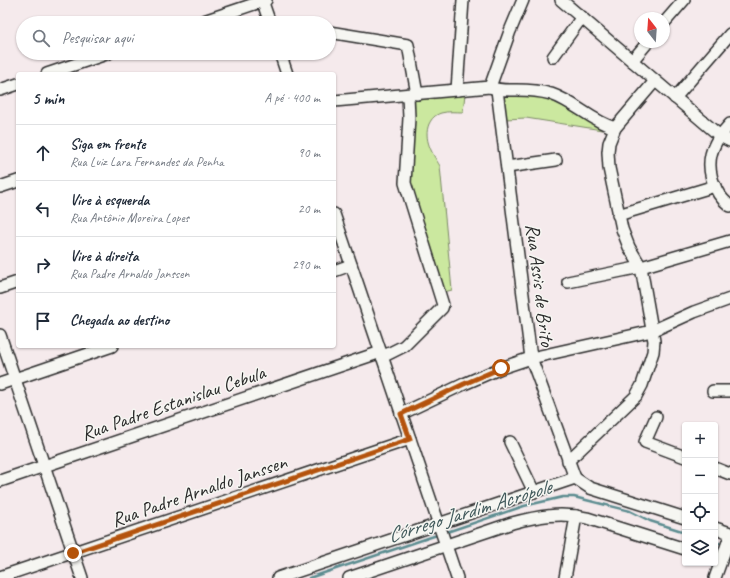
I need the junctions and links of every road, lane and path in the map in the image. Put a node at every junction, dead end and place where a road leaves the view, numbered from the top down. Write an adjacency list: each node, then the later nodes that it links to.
1 (263, 0): 7 (street); 8 (street)
2 (463, 0): 23 (street)
3 (523, 0): 21 (street, Rua Assis de Brito)
4 (561, 0): 9 (street)
5 (680, 1): 6 (street)
6 (670, 15)
7 (218, 16)
8 (268, 16)
9 (582, 17): 13 (street); 16 (street)
10 (336, 33): 24 (street)
11 (730, 34): 25 (street)
12 (643, 48): 16 (street)
13 (554, 57)
14 (88, 60): 17 (street)
15 (282, 60): 18 (street)
16 (632, 61): 19 (street)
17 (52, 72)
18 (286, 72)
19 (655, 81): 25 (street); 28 (street)
20 (16, 85): 22 (street)
21 (493, 89): 23 (street); 28 (street); 31 (street, Rua Assis de Brito)
22 (0, 90)
23 (457, 90): 24 (street)
24 (413, 94): 26 (street); 49 (street, Rua Padre Estanislau Cebula)
25 (676, 98): 29 (street)
26 (336, 101)
27 (730, 124): 29 (street)
28 (615, 128): 36 (street)
29 (725, 138): 33 (street)
30 (556, 160): 31 (street)
31 (507, 167): 50 (street, Rua Assis de Brito)
32 (16, 182): 34 (street)
33 (715, 186): 35 (street); 36 (street)
34 (0, 187)
35 (730, 206)
36 (618, 215): 40 (street)
37 (336, 220): 39 (street)
38 (730, 241): 40 (street)
39 (351, 266): 41 (street); 49 (street)
40 (641, 267): 42 (street); 46 (street)
41 (336, 270)
42 (568, 282)
43 (16, 283): 44 (street)
44 (0, 288)
45 (730, 299): 46 (street)
46 (652, 331): 50 (street); 60 (street)
47 (0, 335): 51 (street)
48 (106, 348): 51 (street)
49 (381, 354): 55 (street); 61 (street, Rua Padre Estanislau Cebula)
50 (531, 358): 55 (street); 60 (street, Rua Assis de Brito)
51 (15, 379): 52 (street); 61 (street)
52 (0, 384)
53 (713, 391): 54 (street)
54 (730, 391)
55 (401, 414): 57 (street)
56 (656, 417): 59 (street)
57 (410, 439): 69 (street); 75 (street, Rua Padre Arnaldo Janssen)
58 (510, 442): 66 (street)
59 (682, 456)
60 (568, 461): 64 (street, Rua Assis de Brito)
61 (44, 466): 65 (street, Rua Padre Estanislau Cebula); 75 (street)
62 (718, 469): 63 (street)
63 (730, 474)
64 (575, 478): 66 (street); 68 (street)
65 (0, 481)
66 (534, 492): 69 (street)
67 (576, 516): 73 (street); 74 (street); 82 (street)
68 (682, 517)
69 (438, 524): 73 (street); 79 (street)
70 (718, 529): 71 (street)
71 (730, 533)
72 (730, 536): 76 (street)
73 (446, 545): 80 (street); 81 (street)
74 (682, 548)
75 (73, 553): 77 (street, Rua Padre Arnaldo Janssen); 78 (street)
76 (722, 561): 83 (street)
77 (0, 577)
78 (82, 578)
79 (278, 578)
80 (348, 578)
81 (456, 578)
82 (566, 578)
83 (715, 578)

